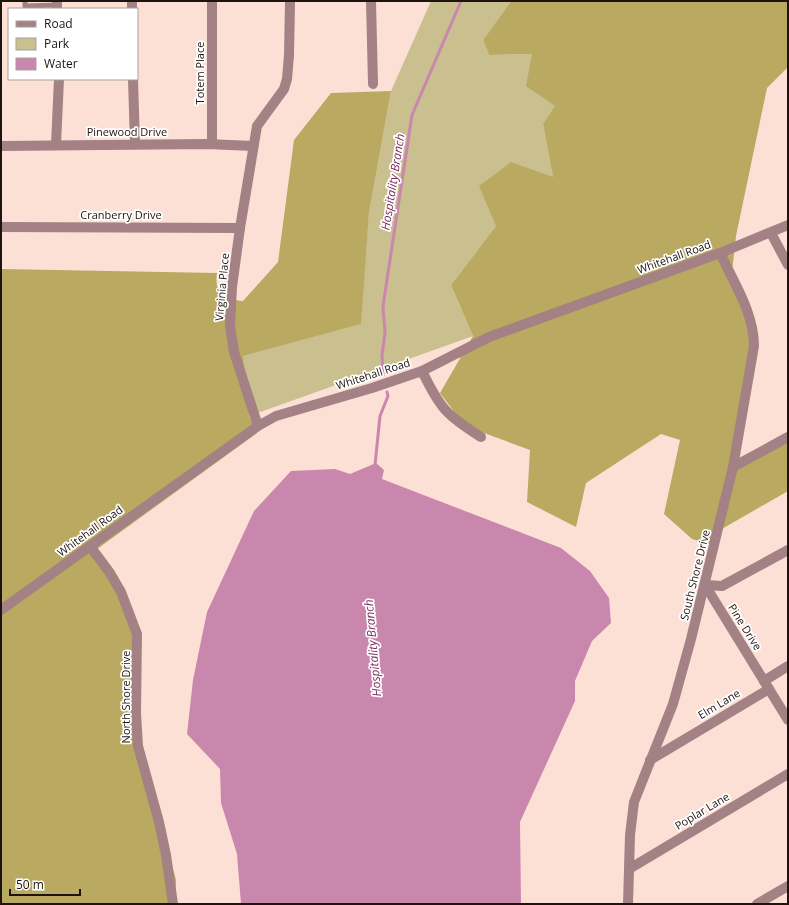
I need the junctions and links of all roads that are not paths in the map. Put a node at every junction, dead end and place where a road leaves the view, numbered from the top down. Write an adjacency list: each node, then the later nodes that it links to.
1 (25, 1): 5 (lane)
2 (212, 1): 11 (street, Totem Place)
3 (290, 1): 13 (street, Virginia Place)
4 (371, 1): 8 (street)
5 (57, 5)
6 (59, 80): 9 (street)
7 (134, 80): 10 (street)
8 (373, 84)
9 (56, 144): 10 (street, Pinewood Drive); 12 (street, Pinewood Drive)
10 (135, 144): 11 (street, Pinewood Drive)
11 (212, 144): 13 (street, Pinewood Drive)
12 (1, 146)
13 (253, 146): 16 (street, Virginia Place)
14 (788, 225): 17 (street, Whitehall Road)
15 (1, 227): 16 (street, Cranberry Drive)
16 (240, 228): 21 (street, Virginia Place)
17 (771, 233): 18 (street, Whitehall Road); 19 (street)
18 (720, 253): 20 (street, Whitehall Road); 24 (street, South Shore Drive)
19 (788, 265)
20 (422, 371): 21 (street, Whitehall Road); 23 (street)
21 (258, 426): 25 (street, Whitehall Road)
22 (788, 436): 24 (street)
23 (481, 437)
24 (733, 467): 27 (street, South Shore Drive)
25 (90, 546): 28 (street, Whitehall Road); 36 (street, North Shore Drive)
26 (788, 550): 27 (street)
27 (705, 585): 30 (street, Pine Drive); 32 (street, South Shore Drive)
28 (1, 610)
29 (788, 666): 30 (street, Elm Lane)
30 (766, 685): 31 (street, Pine Drive); 32 (street, Elm Lane)
31 (788, 720)
32 (650, 760): 34 (street, South Shore Drive)
33 (788, 774): 34 (street, Poplar Lane)
34 (629, 869): 37 (street, South Shore Drive)
35 (788, 886): 38 (street)
36 (173, 904)
37 (628, 904)
38 (757, 904)

